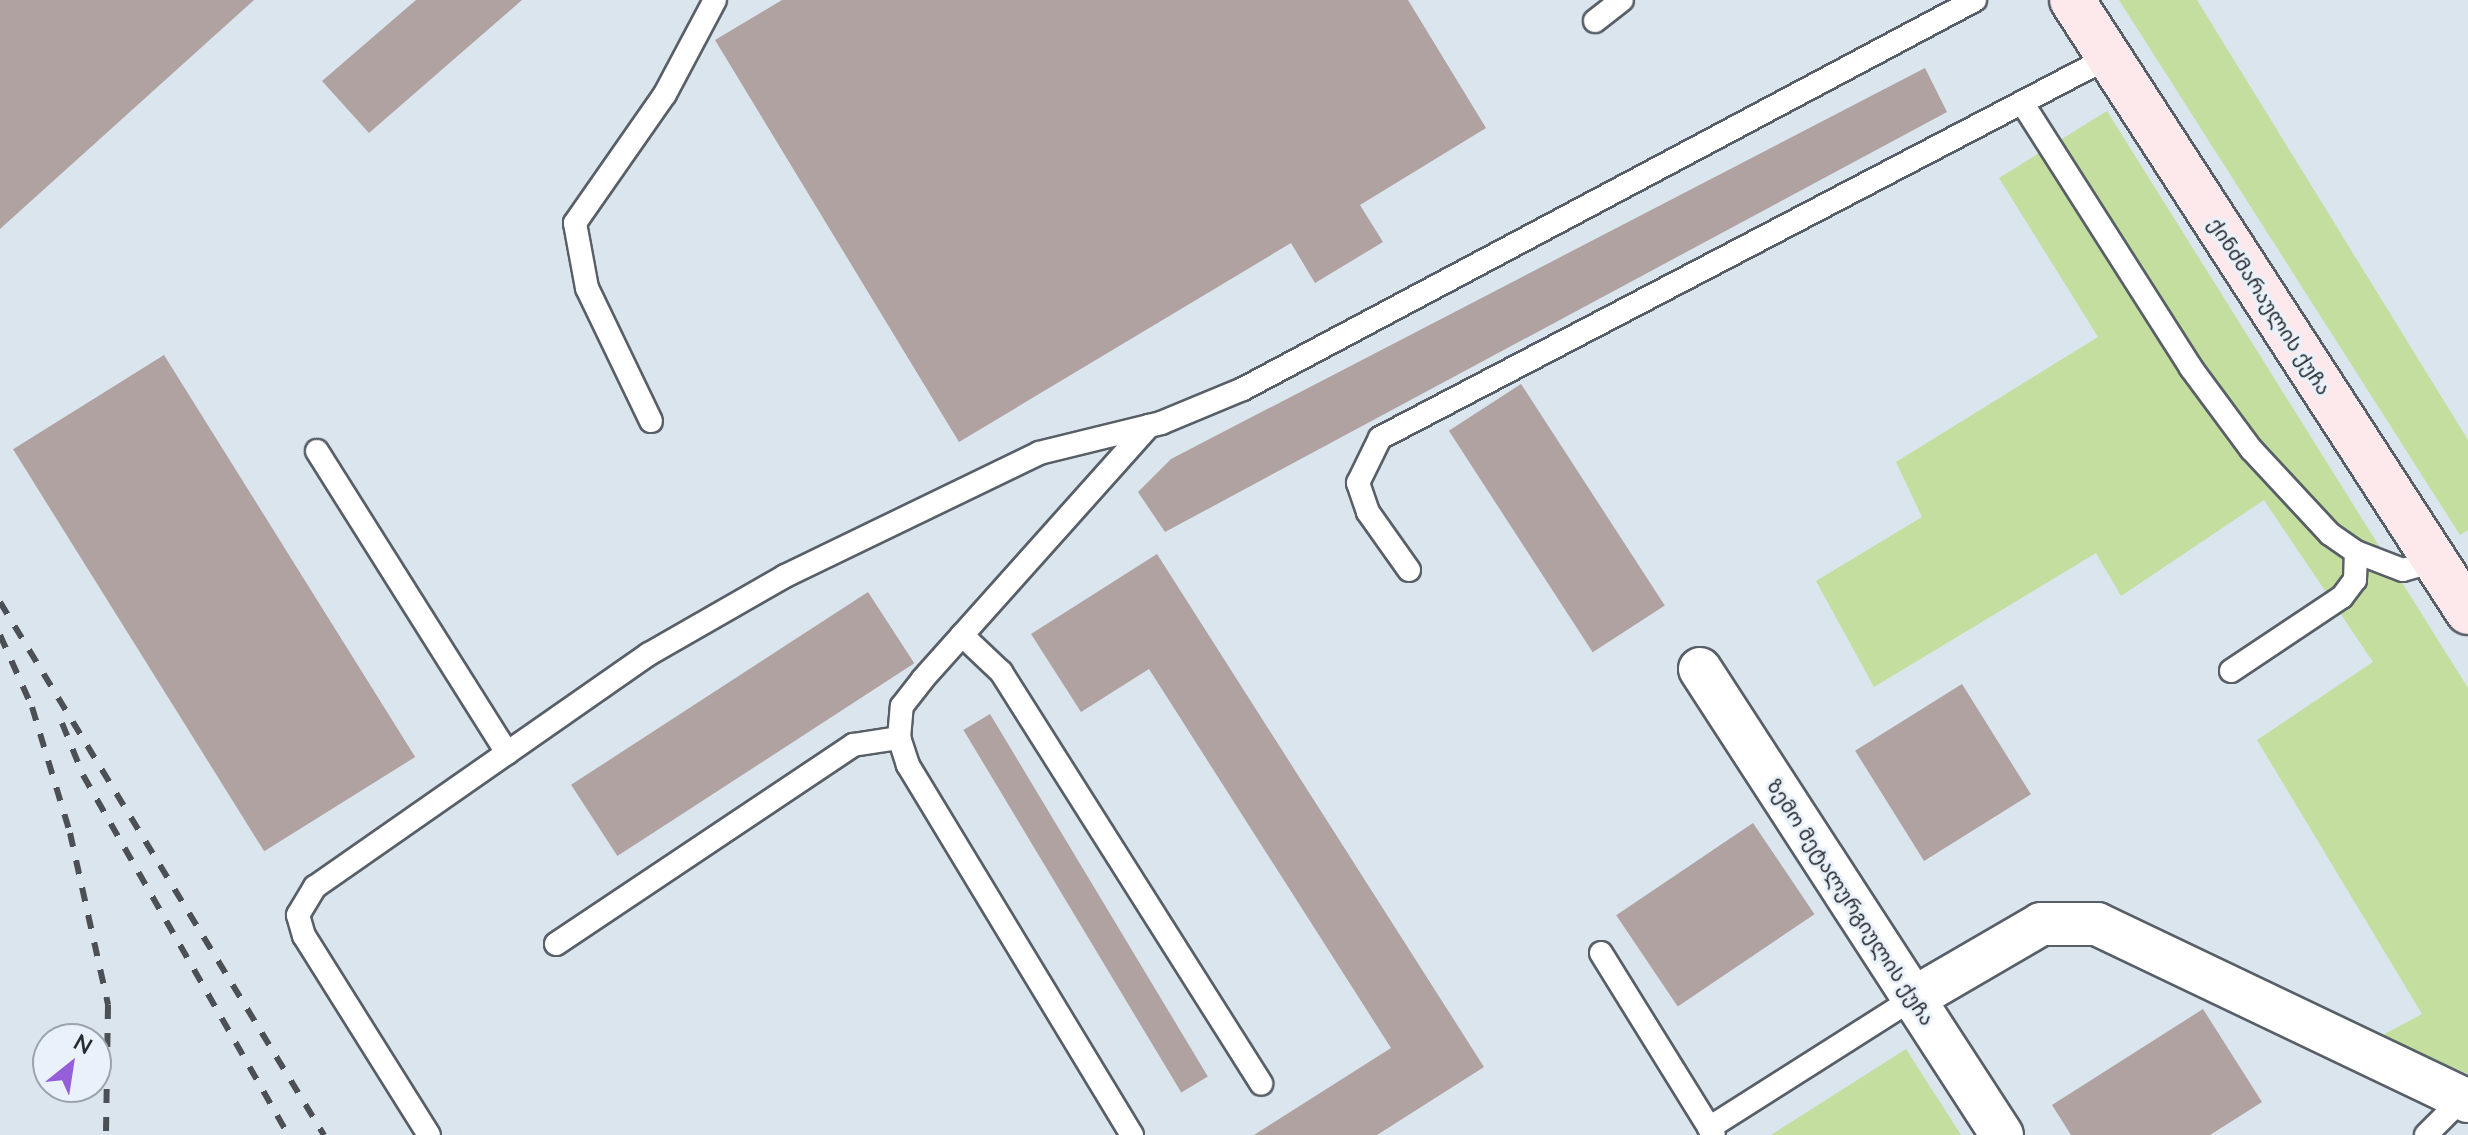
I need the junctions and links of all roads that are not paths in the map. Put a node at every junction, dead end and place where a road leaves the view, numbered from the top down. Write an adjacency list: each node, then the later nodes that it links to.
1 (715, 0): 8 (lane)
2 (1622, 0): 5 (lane)
3 (1975, 0): 9 (lane)
4 (2072, 0): 6 (main road, ქინძმარაულის ქუჩა)
5 (1595, 21)
6 (2109, 57): 7 (lane); 12 (main road, ქინძმარაულის ქუჩა)
7 (2023, 104): 11 (lane); 13 (lane)
8 (651, 421)
9 (1149, 426): 15 (lane); 19 (lane)
10 (317, 451): 19 (lane)
11 (2356, 552): 12 (lane); 17 (lane)
12 (2435, 561): 14 (main road, ქინძმარაულის ქუჩა)
13 (1409, 570)
14 (2467, 609)
15 (962, 635): 18 (lane); 23 (lane)
16 (1700, 669): 22 (street, ზემო მეტალურგიულის ქუჩა)
17 (2231, 671)
18 (899, 738): 20 (lane); 27 (lane)
19 (507, 753): 26 (lane)
20 (556, 944)
21 (1601, 953): 25 (lane)
22 (1914, 998): 24 (street); 25 (lane); 28 (street, ზემო მეტალურგიულის ქუჩა)
23 (1261, 1084)
24 (2466, 1100): 29 (lane)
25 (1711, 1131)
26 (429, 1135)
27 (1132, 1135)
28 (2002, 1135)
29 (2426, 1135)

